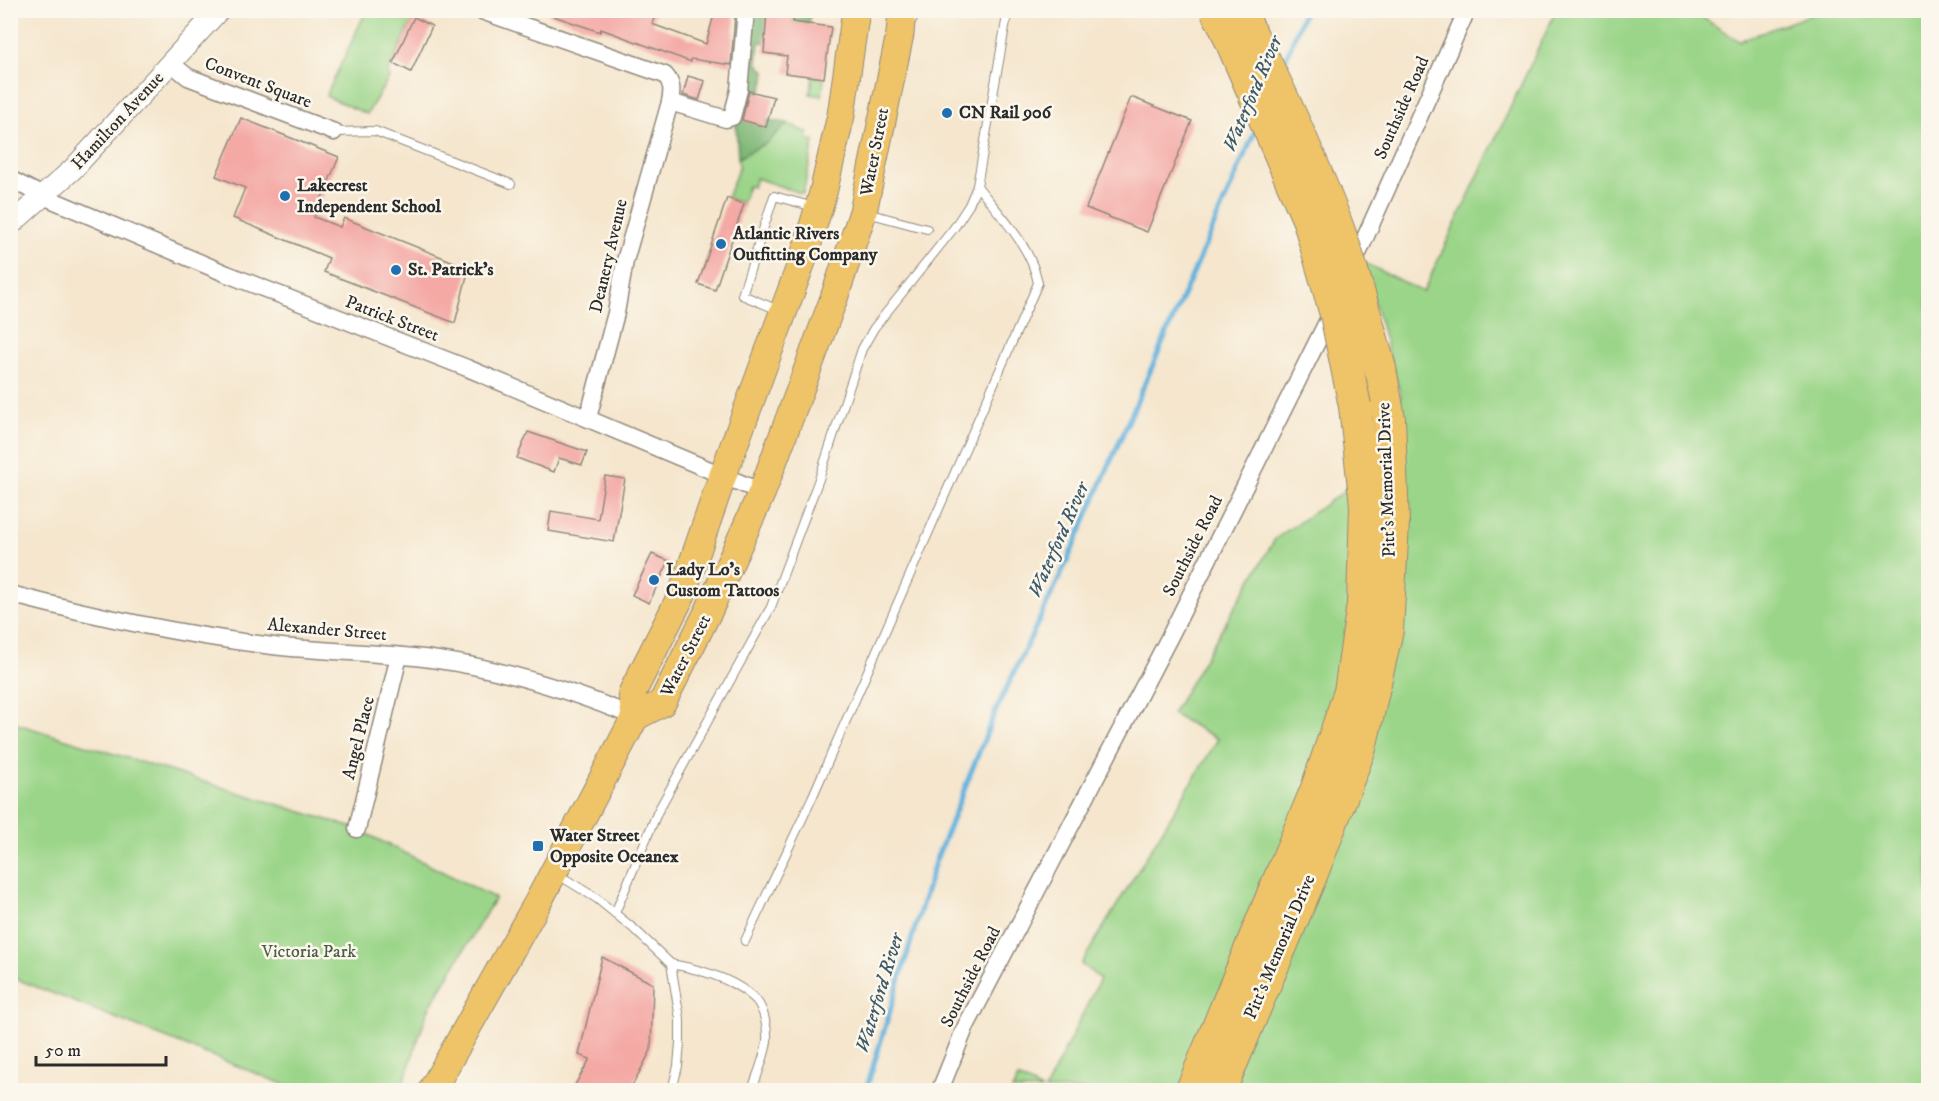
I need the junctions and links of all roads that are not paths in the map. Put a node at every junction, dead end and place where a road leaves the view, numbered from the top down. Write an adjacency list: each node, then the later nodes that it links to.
1 (219, 10): 11 (street, Hamilton Avenue)
2 (479, 10): 12 (street)
3 (746, 10): 12 (street)
4 (856, 10): 18 (main road, Water Street)
5 (919, 10): 10 (lane)
6 (1008, 10): 16 (lane)
7 (1216, 10): 38 (highway, Pitt's Memorial Drive, bridge)
8 (1239, 10): 39 (highway, Pitt's Memorial Drive, bridge)
9 (1467, 10): 37 (street, Southside Road)
10 (901, 22): 19 (main road, Water Street)
11 (171, 64): 13 (street, Convent Square); 17 (street, Hamilton Avenue)
12 (670, 102): 23 (street, Deanery Avenue)
13 (334, 132): 15 (lane)
14 (10, 178): 17 (street, Patrick Street)
15 (511, 184)
16 (977, 186): 31 (lane); 32 (lane)
17 (43, 196): 20 (street, Hamilton Avenue); 23 (street, Patrick Street)
18 (818, 208): 22 (main road, Water Street); 22 (lane)
19 (863, 212): 21 (lane); 25 (main road, Water Street)
20 (10, 225)
21 (927, 229)
22 (784, 312): 24 (main road, Water Street)
23 (588, 418): 24 (street, Patrick Street)
24 (723, 475): 25 (street, Patrick Street); 28 (main road, Water Street)
25 (762, 492): 28 (main road, Water Street)
26 (10, 594): 27 (street, Alexander Street)
27 (399, 656): 28 (street, Alexander Street); 29 (street, Angel Place)
28 (635, 717): 30 (main road)
29 (357, 829)
30 (554, 872): 31 (lane); 34 (main road)
31 (615, 913): 33 (lane)
32 (745, 941)
33 (671, 964): 35 (lane); 36 (lane)
34 (432, 1090)
35 (672, 1090)
36 (753, 1090)
37 (940, 1090)
38 (1192, 1090)
39 (1220, 1090)

